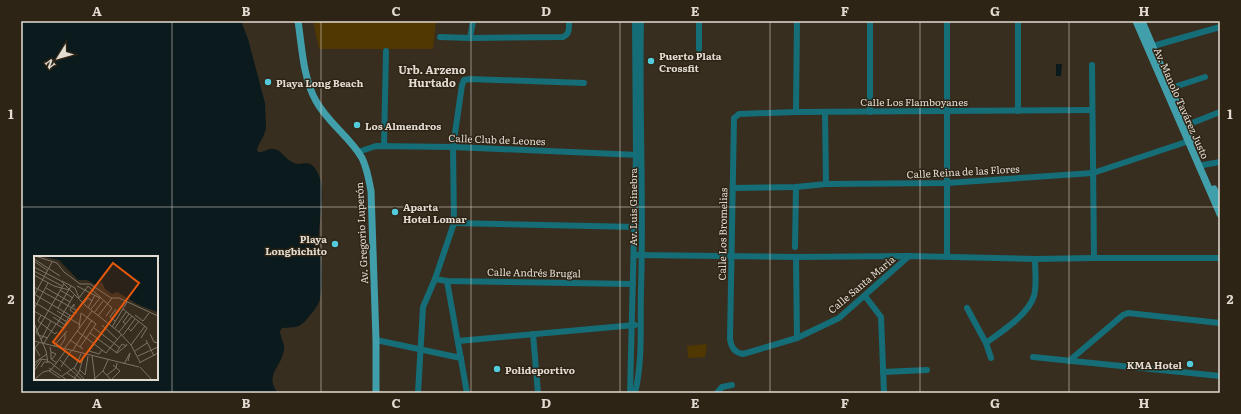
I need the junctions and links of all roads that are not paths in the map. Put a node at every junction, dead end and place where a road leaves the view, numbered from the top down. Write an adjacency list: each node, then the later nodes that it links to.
1 (298, 21): 35 (main road, Av. Gregorio Luperón)
2 (473, 21): 15 (street)
3 (569, 21): 15 (street)
4 (635, 21): 36 (street, Av. Luis Ginebra)
5 (641, 21): 36 (street, Av. Luis Ginebra)
6 (699, 21): 17 (street)
7 (796, 21): 26 (street)
8 (870, 21): 28 (street)
9 (948, 21): 24 (street)
10 (1018, 21): 25 (street)
11 (1136, 21): 32 (main road, Av. Manolo Tavárez Justo)
12 (1142, 21): 16 (main road, Av. Manolo Tavárez Justo)
13 (1220, 27): 16 (street)
14 (440, 37): 15 (street)
15 (470, 38)
16 (1153, 46): 22 (main road, Av. Manolo Tavárez Justo)
17 (699, 50)
18 (386, 51): 33 (street)
19 (1092, 65): 23 (street)
20 (1205, 77): 22 (street)
21 (584, 83): 34 (street)
22 (1171, 88): 31 (main road, Av. Manolo Tavárez Justo)
23 (1092, 110): 25 (street, Calle Los Flamboyanes); 39 (street)
24 (947, 111): 25 (street, Calle Los Flamboyanes); 28 (street, Calle Los Flamboyanes); 40 (street)
25 (1018, 111)
26 (796, 112): 27 (street, Calle Los Flamboyanes); 30 (street, Calle Los Flamboyanes)
27 (825, 112): 28 (street, Calle Los Flamboyanes); 41 (street)
28 (870, 112)
29 (1220, 112): 31 (street)
30 (736, 116): 43 (street, Calle Los Bromelias)
31 (1187, 125): 38 (main road, Av. Manolo Tavárez Justo)
32 (1188, 141): 39 (street, Calle Reina de las Flores); 45 (main road, Av. Manolo Tavárez Justo)
33 (384, 146): 34 (street, Calle Club de Leones); 35 (street, Calle Club de Leones)
34 (454, 147): 36 (street, Calle Club de Leones); 46 (street)
35 (358, 152): 69 (main road, Av. Gregorio Luperón)
36 (639, 155): 47 (street, Av. Luis Ginebra); 48 (street, Av. Luis Ginebra)
37 (1220, 162): 38 (street)
38 (1203, 165): 44 (main road, Av. Manolo Tavárez Justo)
39 (1093, 173): 40 (street, Calle Reina de las Flores); 56 (street)
40 (947, 183): 41 (street, Calle Reina de las Flores); 55 (street)
41 (826, 184): 42 (street, Calle Reina de las Flores)
42 (796, 187): 43 (street, Calle Reina de las Flores); 49 (street)
43 (733, 188): 53 (street, Calle Los Bromelias)
44 (1220, 201)
45 (1220, 214)
46 (454, 223): 47 (street); 59 (street)
47 (634, 227): 48 (street); 50 (street, Av. Luis Ginebra)
48 (642, 228): 51 (street, Av. Luis Ginebra)
49 (795, 246)
50 (634, 255): 51 (street); 61 (street, Av. Luis Ginebra)
51 (642, 256): 53 (street); 66 (street, Av. Luis Ginebra)
52 (909, 256): 54 (street); 55 (street); 62 (street, Calle Santa María)
53 (732, 257): 54 (street); 73 (street, Calle Los Bromelias)
54 (796, 257): 68 (street)
55 (947, 257): 58 (street)
56 (1094, 258): 57 (street); 58 (street)
57 (1220, 258)
58 (1035, 259): 71 (street)
59 (435, 279): 60 (street, Calle Andrés Brugal); 72 (street)
60 (447, 280): 61 (street, Calle Andrés Brugal); 70 (street)
61 (633, 284): 65 (street, Av. Luis Ginebra)
62 (865, 296): 68 (street, Calle Santa María); 79 (street)
63 (967, 308): 71 (street)
64 (1220, 323): 77 (street)
65 (632, 325): 66 (street); 67 (street); 86 (street, Av. Luis Ginebra)
66 (640, 325): 87 (street, Av. Luis Ginebra)
67 (533, 334): 70 (street); 85 (street)
68 (797, 338): 73 (street, Calle Santa María)
69 (376, 340): 72 (street); 82 (main road, Av. Gregorio Luperón)
70 (458, 341): 75 (street)
71 (986, 343): 76 (street)
72 (420, 350): 75 (street); 83 (street)
73 (735, 351)
74 (1033, 357): 77 (street)
75 (461, 358): 84 (street)
76 (991, 358)
77 (1069, 361): 80 (street)
78 (927, 370): 79 (street)
79 (883, 372): 89 (street)
80 (1220, 376)
81 (732, 385): 88 (street)
82 (376, 393)
83 (418, 393)
84 (467, 393)
85 (538, 393)
86 (630, 393)
87 (635, 393)
88 (717, 393)
89 (884, 393)

